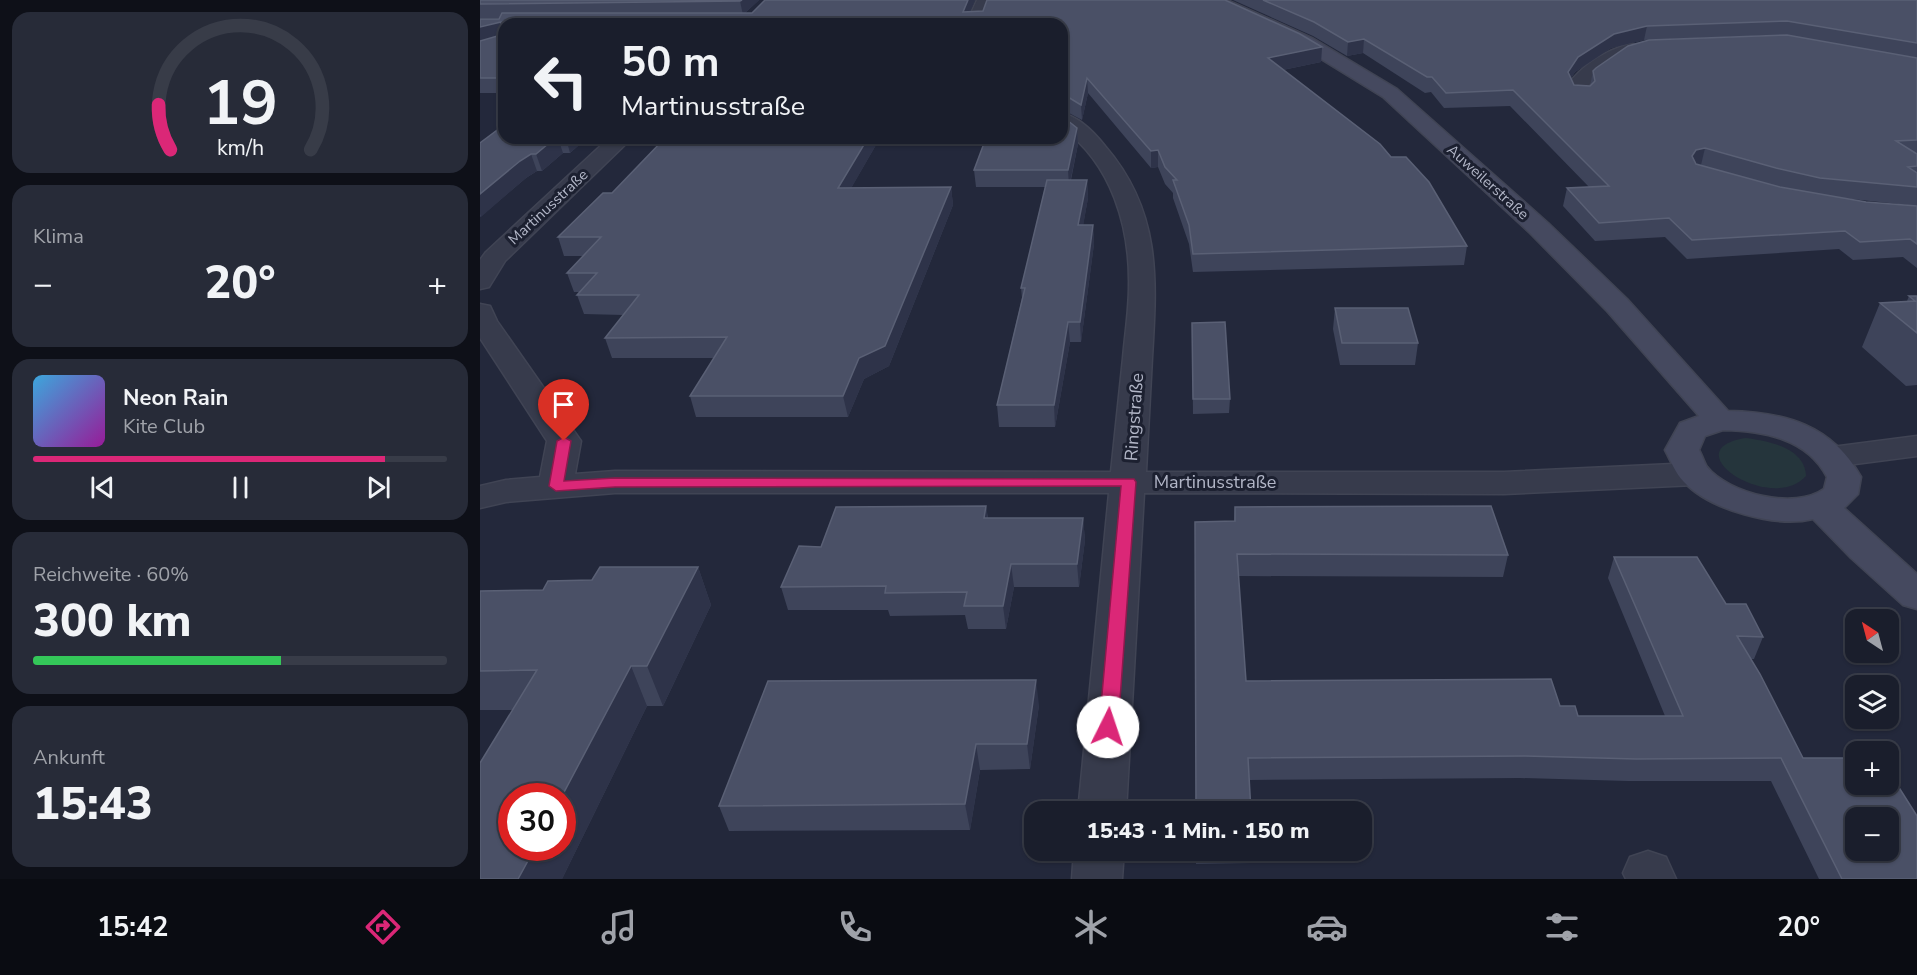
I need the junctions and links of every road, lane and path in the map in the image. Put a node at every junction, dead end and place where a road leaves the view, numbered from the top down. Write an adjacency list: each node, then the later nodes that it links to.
1 (985, 0): 3 (street)
2 (1214, 0): 10 (street, Auweilerstraße)
3 (977, 18)
4 (1644, 47): 5 (street)
5 (1580, 95)
6 (1068, 124): 14 (street, Ringstraße)
7 (615, 144): 8 (street, Martinusstraße)
8 (480, 281)
9 (480, 312): 15 (street)
10 (1719, 420): 12 (street); 13 (street)
11 (1917, 446): 12 (street)
12 (1832, 457): 17 (street)
13 (1695, 474): 14 (street, Martinusstraße); 17 (street)
14 (1129, 482): 15 (street, Martinusstraße); 19 (street, Ringstraße)
15 (556, 486): 16 (street, Martinusstraße)
16 (480, 497)
17 (1821, 506): 18 (street)
18 (1917, 595)
19 (1103, 801)
20 (1098, 861): 21 (street)
21 (1097, 879)

